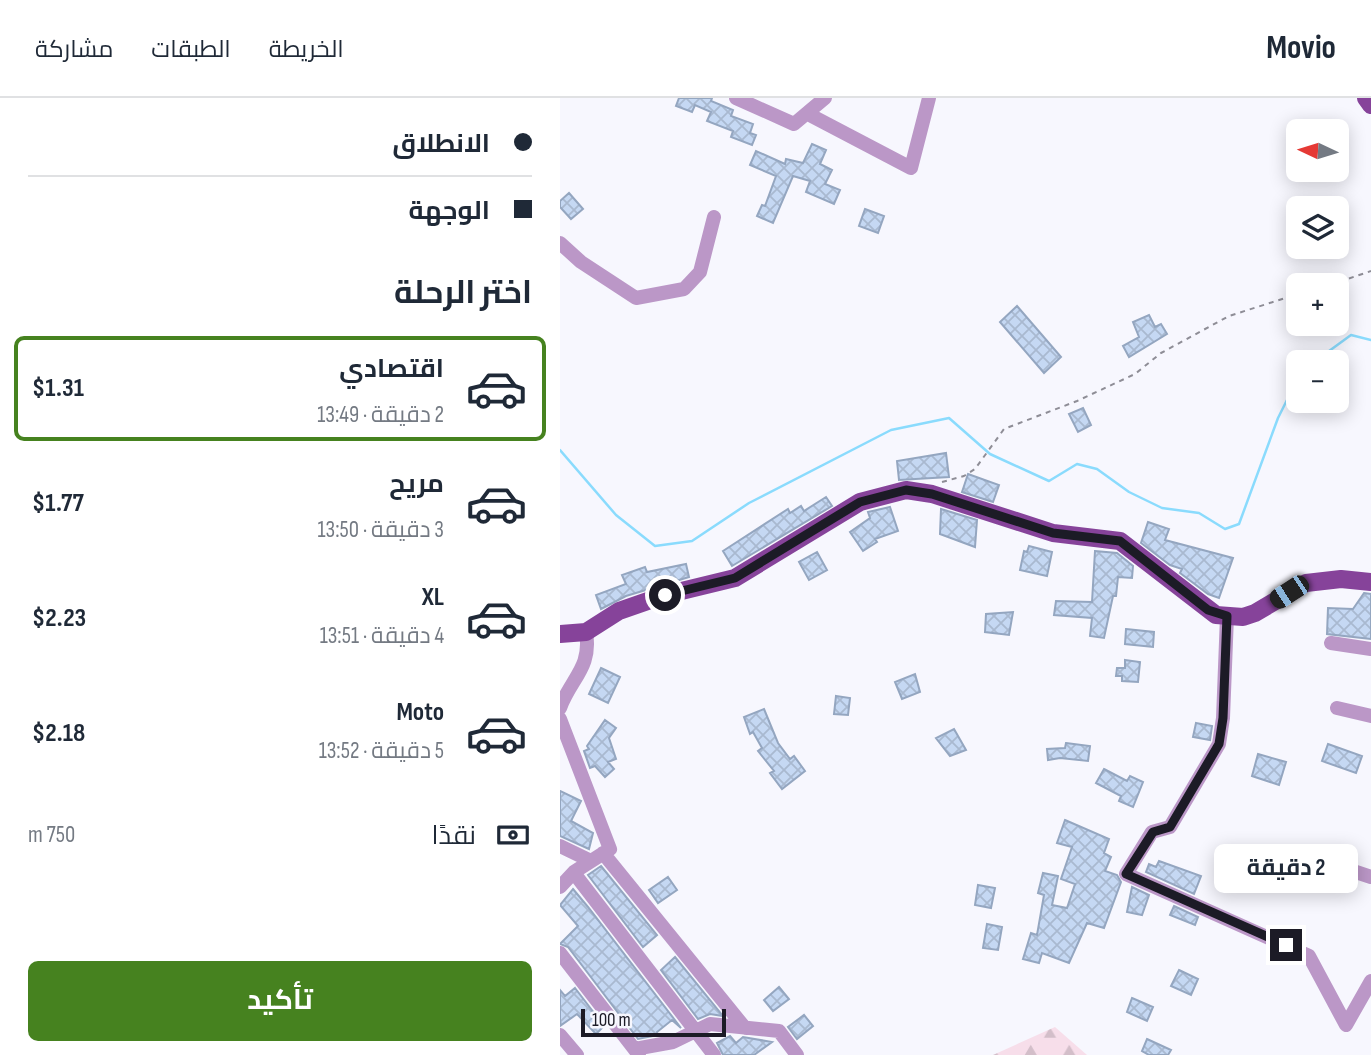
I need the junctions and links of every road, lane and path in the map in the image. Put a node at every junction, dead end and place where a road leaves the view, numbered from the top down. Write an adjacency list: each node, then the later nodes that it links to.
1 (736, 98): 6 (street)
2 (825, 98): 6 (street)
3 (929, 98): 6 (street)
4 (1366, 98): 5 (main road)
5 (1371, 105)
6 (808, 114)
7 (714, 217): 8 (street)
8 (560, 243)
9 (1371, 271): 10 (path)
10 (1349, 279)
11 (1286, 298): 12 (path)
12 (925, 492): 14 (main road); 15 (main road)
13 (1371, 582): 14 (main road)
14 (1227, 616): 30 (street)
15 (586, 632): 16 (main road); 19 (street)
16 (560, 634)
17 (1331, 643): 18 (street)
18 (1371, 649)
19 (560, 708)
20 (1337, 708): 21 (street)
21 (1371, 716)
22 (560, 719): 25 (street)
23 (560, 846): 25 (street)
24 (1306, 855): 27 (street)
25 (597, 857): 26 (street); 31 (street)
26 (573, 873): 28 (street); 32 (street)
27 (1371, 877)
28 (560, 887)
29 (560, 953): 34 (street)
30 (1371, 981)
31 (745, 1028): 32 (street); 37 (street)
32 (695, 1030): 34 (street); 36 (street)
33 (562, 1042): 35 (street)
34 (637, 1052)
35 (577, 1055)
36 (714, 1055)
37 (797, 1055)

